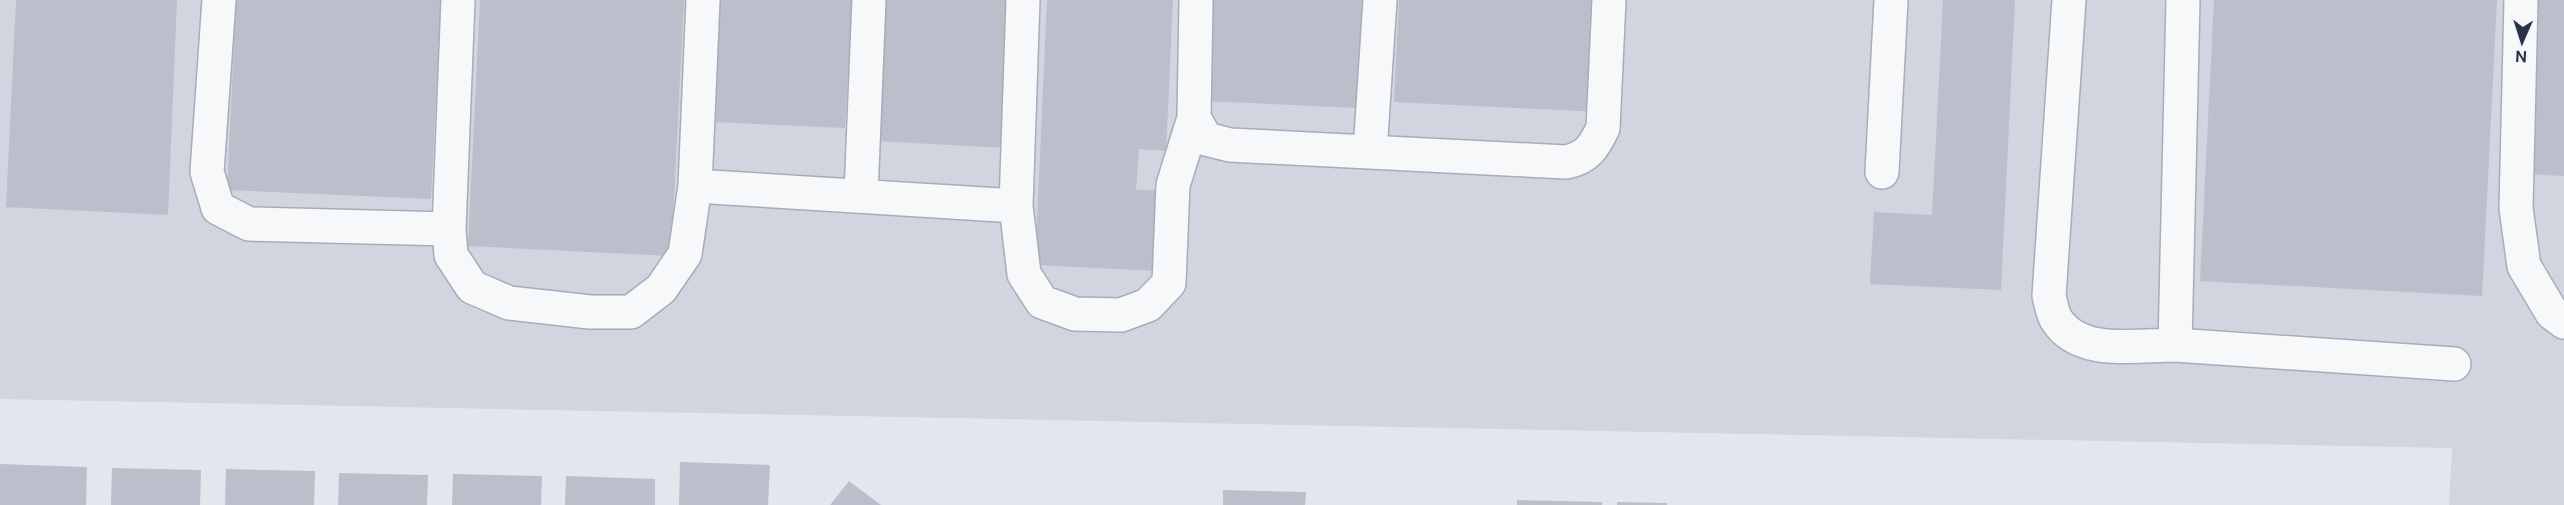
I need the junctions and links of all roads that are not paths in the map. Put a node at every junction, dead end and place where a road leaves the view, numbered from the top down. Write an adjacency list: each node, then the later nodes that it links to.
1 (219, 0): 19 (lane)
2 (458, 0): 19 (lane)
3 (703, 0): 16 (lane)
4 (869, 0): 17 (lane)
5 (1023, 0): 18 (lane)
6 (1196, 0): 13 (lane)
7 (1380, 0): 14 (lane)
8 (1609, 0): 14 (lane)
9 (1891, 0): 15 (lane)
10 (2069, 0): 21 (lane)
11 (2183, 0): 21 (lane)
12 (2521, 0): 20 (lane)
13 (1194, 118): 14 (lane); 18 (lane)
14 (1370, 152)
15 (1882, 172)
16 (695, 186): 17 (lane); 19 (lane)
17 (861, 195): 18 (lane)
18 (1016, 206)
19 (449, 229)
20 (2564, 322)
21 (2175, 345): 22 (lane)
22 (2454, 364)

